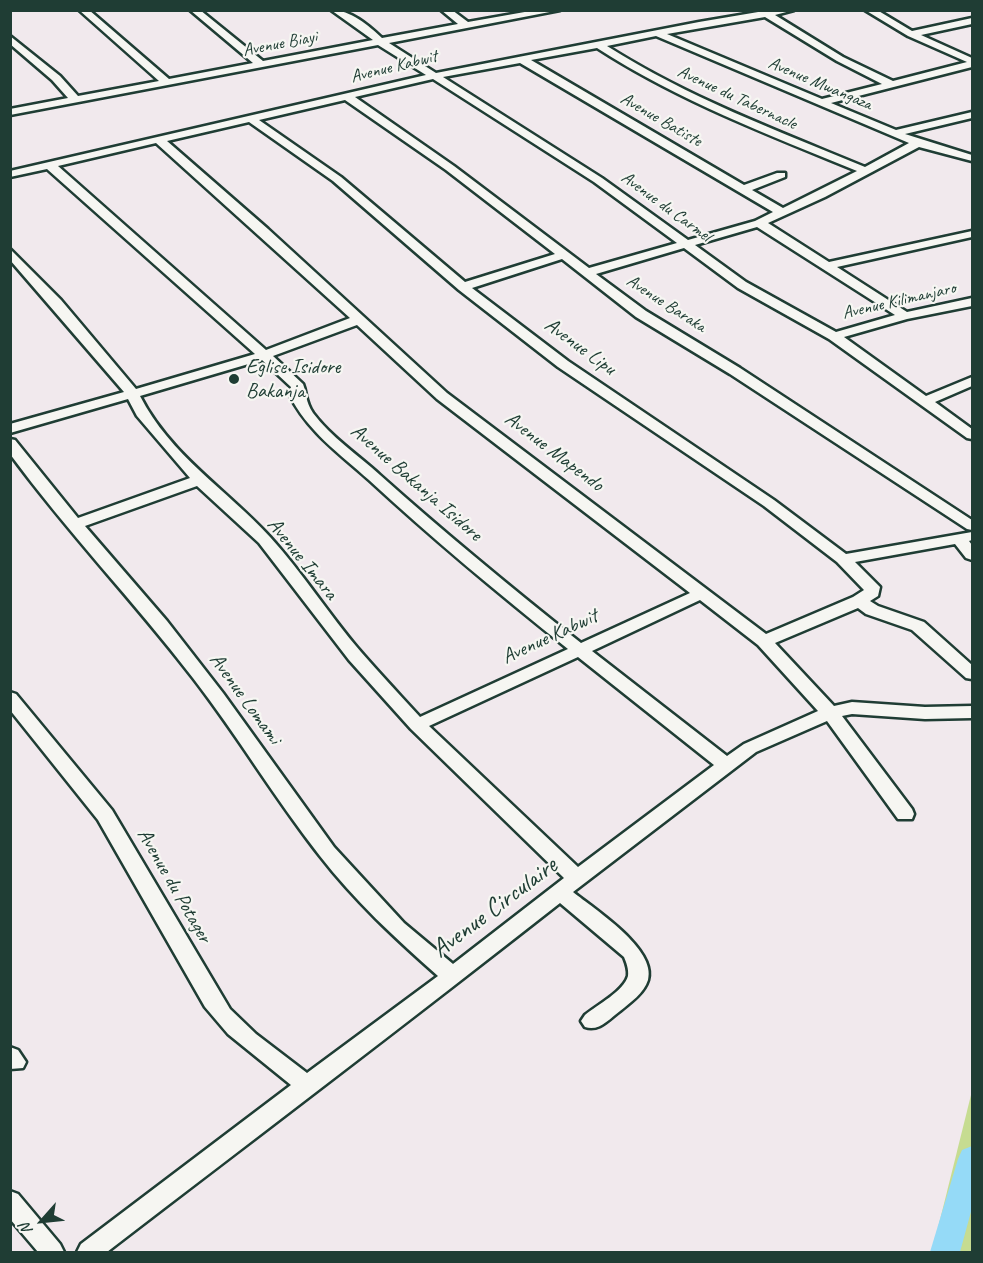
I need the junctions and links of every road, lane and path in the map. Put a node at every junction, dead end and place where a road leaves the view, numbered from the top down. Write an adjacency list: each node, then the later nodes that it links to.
1 (83, 10): 22 (street)
2 (194, 10): 20 (street)
3 (335, 10): 16 (street, Avenue du Carmel)
4 (445, 10): 10 (street)
5 (489, 10): 10 (street)
6 (556, 10): 12 (street, Avenue Biayi)
7 (790, 10): 9 (street, Avenue Kabwit)
8 (869, 10): 14 (street)
9 (766, 14): 13 (street, Avenue Kabwit); 23 (street)
10 (456, 16): 12 (street)
11 (972, 21): 14 (street)
12 (466, 25): 16 (street, Avenue Biayi)
13 (657, 33): 17 (street, Avenue Kabwit); 26 (street, Avenue Mwangaza)
14 (911, 34): 19 (street)
15 (10, 39): 25 (street)
16 (381, 42): 20 (street, Avenue Biayi); 21 (street, Avenue du Carmel)
17 (600, 45): 18 (street, Avenue Kabwit); 35 (street, Avenue du Tabernacle)
18 (520, 59): 21 (street, Avenue Kabwit); 38 (street, Avenue Batiste)
19 (972, 63): 23 (street)
20 (261, 64): 22 (street, Avenue Biayi)
21 (435, 76): 24 (street, Avenue Kabwit); 42 (street, Avenue du Carmel)
22 (167, 82): 25 (street, Avenue Biayi)
23 (891, 84): 26 (street)
24 (349, 98): 29 (street, Avenue Kabwit); 44 (street, Avenue Baraka)
25 (75, 99): 27 (street, Avenue Biayi)
26 (822, 102): 30 (street, Avenue Mwangaza)
27 (10, 112)
28 (972, 115): 30 (street)
29 (253, 120): 31 (street, Avenue Kabwit); 47 (street, Avenue Lipu)
30 (896, 133): 32 (street, Avenue Mwangaza)
31 (160, 141): 34 (street, Avenue Kabwit); 50 (street, Avenue Mapendo)
32 (918, 142): 33 (street, Avenue Mwangaza); 35 (street)
33 (972, 158)
34 (51, 166): 36 (street, Avenue Kabwit); 52 (street, Avenue Bakanja Isidore)
35 (866, 171): 39 (street)
36 (10, 174)
37 (781, 175): 38 (street)
38 (742, 190): 39 (street, Avenue Batiste)
39 (783, 213): 40 (street)
40 (759, 224): 42 (street); 45 (street)
41 (972, 234): 45 (street)
42 (687, 245): 46 (street); 51 (street, Avenue du Carmel)
43 (10, 252): 54 (street, Avenue Imara)
44 (563, 255): 46 (street, Avenue Baraka); 47 (street)
45 (826, 266): 49 (street)
46 (586, 273): 61 (street, Avenue Baraka)
47 (463, 286): 64 (street, Avenue Lipu)
48 (972, 302): 49 (street, Avenue Kilimanjaro)
49 (905, 316): 51 (street, Avenue Kilimanjaro)
50 (358, 320): 52 (street); 65 (street, Avenue Mapendo)
51 (834, 336): 55 (street, Avenue du Carmel)
52 (264, 354): 54 (street); 68 (street, Avenue Bakanja Isidore)
53 (972, 381): 55 (street)
54 (132, 393): 56 (street); 59 (street, Avenue Imara)
55 (925, 401): 57 (street, Avenue du Carmel)
56 (10, 429)
57 (972, 435)
58 (10, 443): 60 (street, Avenue Lomami)
59 (199, 480): 60 (street); 73 (street, Avenue Imara)
60 (74, 525): 78 (street, Avenue Lomami)
61 (972, 526)
62 (966, 537): 63 (street); 64 (street)
63 (972, 555)
64 (843, 560): 66 (street, Avenue Lipu)
65 (703, 593): 67 (street, Avenue Mapendo); 68 (street, Avenue Kabwit)
66 (859, 601): 67 (street); 69 (street)
67 (764, 641): 72 (street, Avenue Mapendo)
68 (578, 648): 73 (street, Avenue Kabwit); 74 (street, Avenue Bakanja Isidore)
69 (972, 674)
70 (10, 698): 80 (street, Avenue du Potager)
71 (972, 712): 72 (street, Avenue Circulaire)
72 (830, 713): 74 (street, Avenue Circulaire); 75 (street, Avenue Mapendo)
73 (417, 725): 76 (street, Avenue Imara)
74 (725, 764): 76 (street, Avenue Circulaire)
75 (905, 814)
76 (578, 879): 77 (street, Avenue Circulaire)
77 (560, 892): 78 (street, Avenue Circulaire); 79 (street)
78 (451, 975): 80 (street, Avenue Circulaire)
79 (592, 1021)
80 (307, 1085): 83 (street, Avenue Circulaire)
81 (10, 1201): 82 (street)
82 (52, 1252)
83 (90, 1252)

